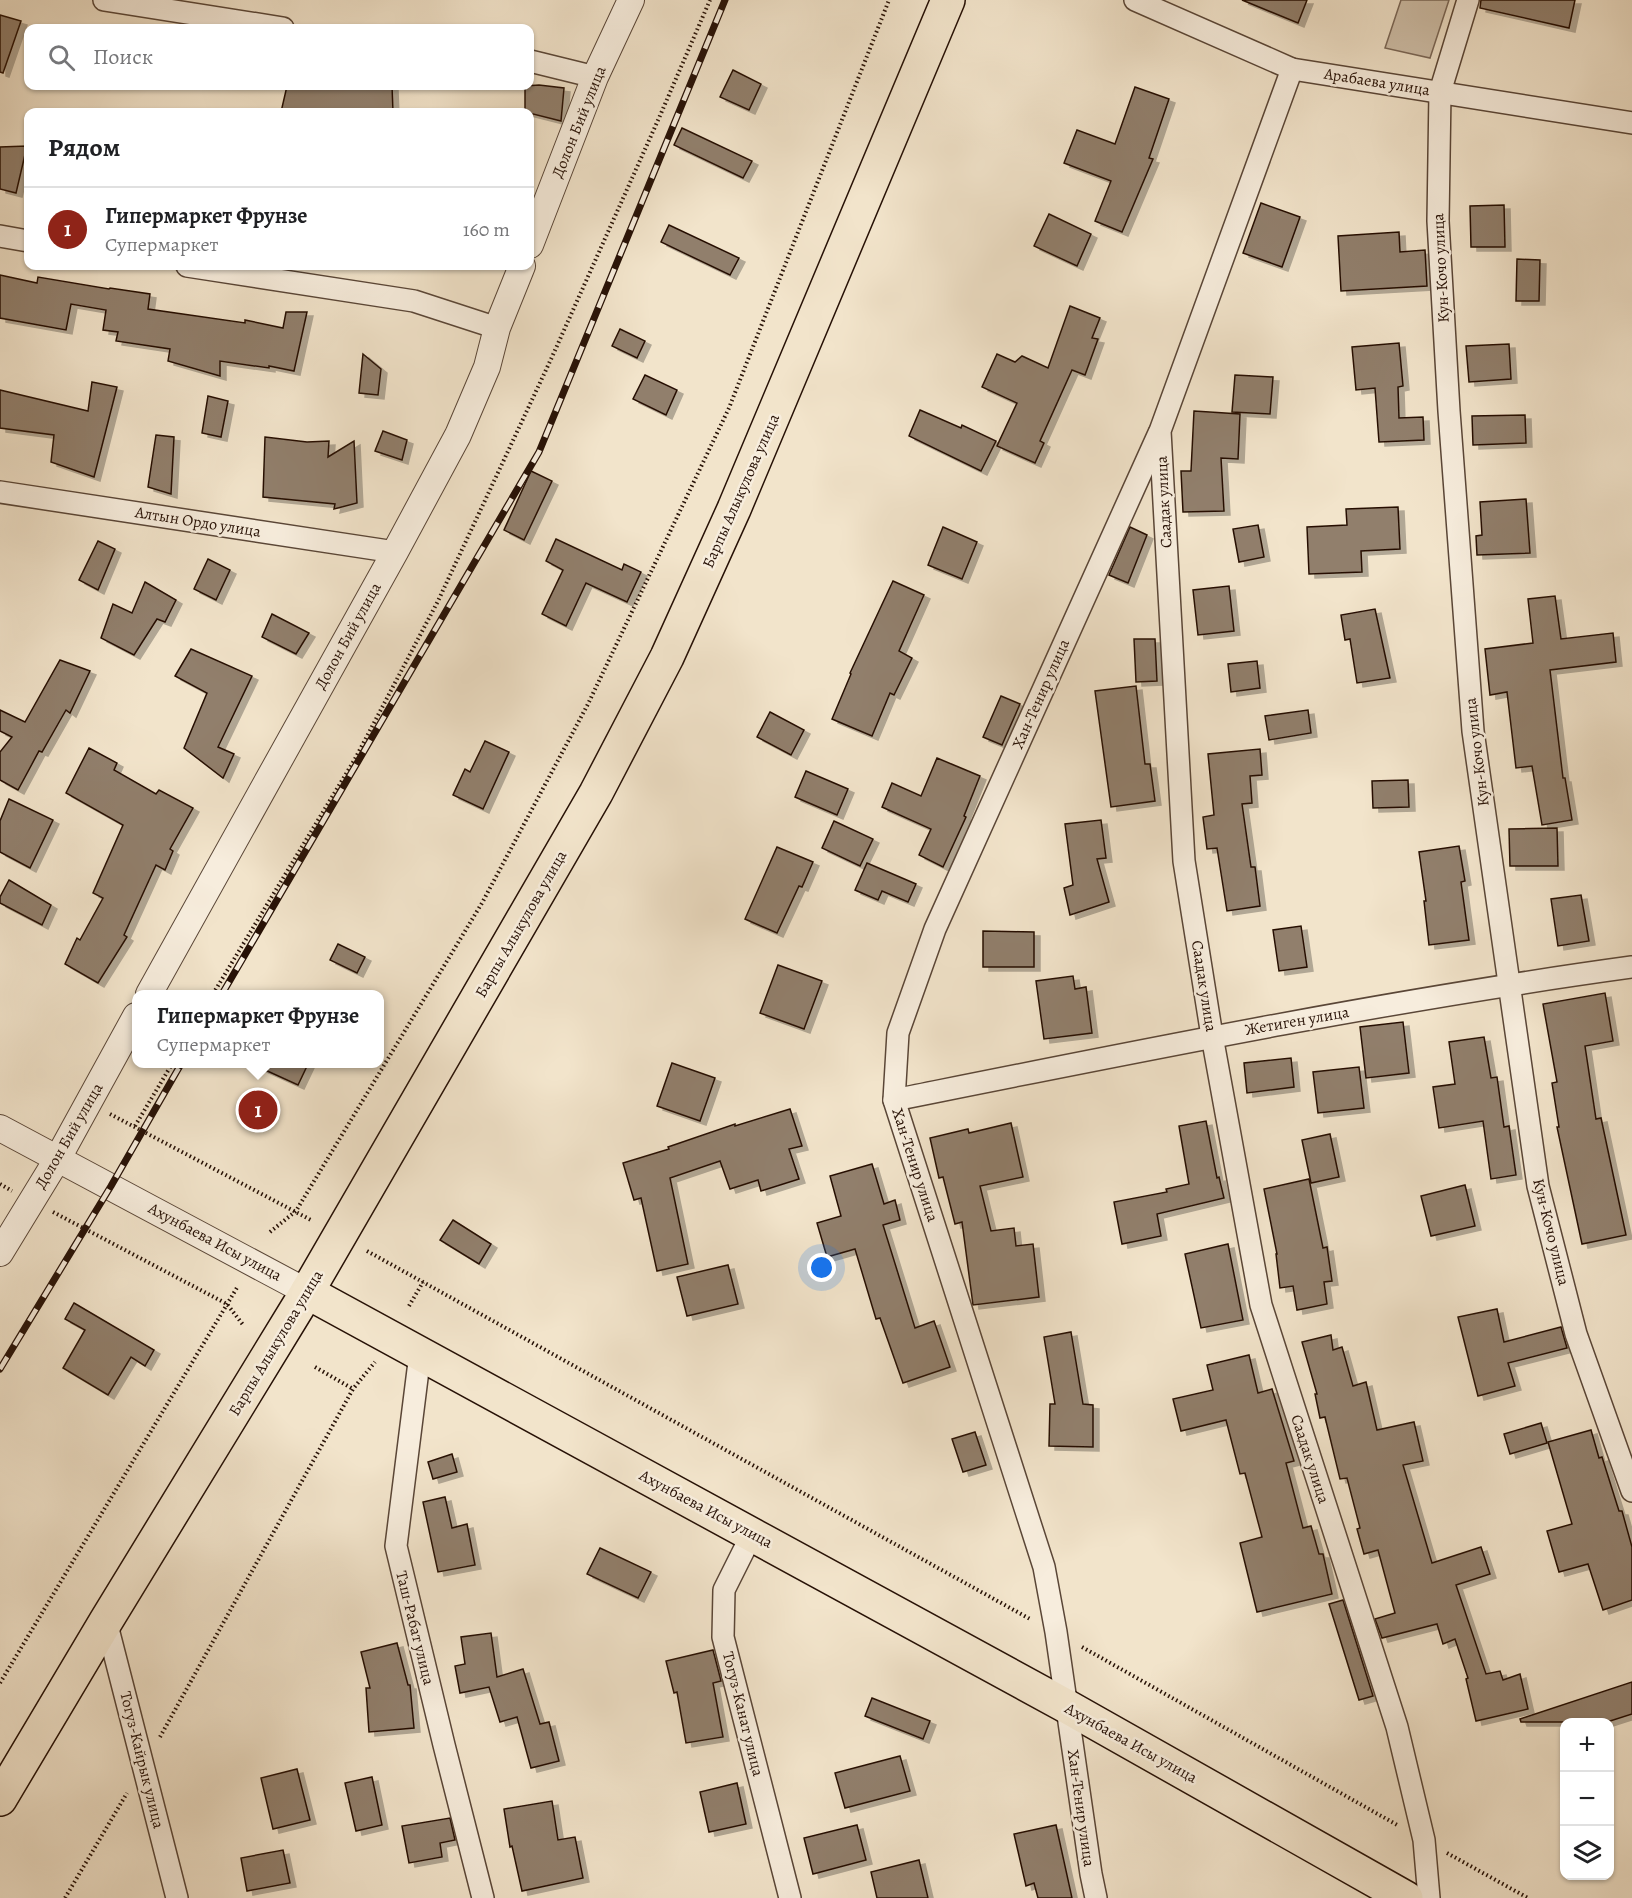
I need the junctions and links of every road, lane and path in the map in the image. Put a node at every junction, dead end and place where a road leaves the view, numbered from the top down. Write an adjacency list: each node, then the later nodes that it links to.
1 (104, 0): 8 (street)
2 (631, 0): 11 (street, Долон Бий улица)
3 (710, 0): 26 (path)
4 (889, 0): 29 (path)
5 (948, 0): 46 (main road, Барпы Алыкулова улица)
6 (1135, 0): 10 (street, Арабаева улица)
7 (1468, 0): 12 (street, Кун-Кочо улица)
8 (257, 24)
9 (534, 62): 11 (street)
10 (1292, 69): 12 (street, Арабаева улица); 20 (street, Саадак улица)
11 (595, 77): 14 (street, Долон Бий улица)
12 (1440, 92): 13 (street, Арабаева улица); 24 (street, Кун-Кочо улица)
13 (1632, 123)
14 (534, 235)
15 (0, 236): 16 (street)
16 (24, 240)
17 (213, 270): 19 (street)
18 (520, 270): 19 (street, Долон Бий улица)
19 (497, 328): 22 (street, Долон Бий улица)
20 (1161, 431): 28 (street, Саадак улица); 32 (street, Хан-Тенир улица)
21 (0, 492): 22 (street, Алтын Ордо улица)
22 (395, 552): 25 (street, Долон Бий улица)
23 (1632, 968): 24 (street, Жетиген улица)
24 (1509, 984): 28 (street, Жетиген улица); 54 (street, Кун-Кочо улица)
25 (151, 990)
26 (215, 990)
27 (132, 1024): 33 (street, Долон Бий улица)
28 (1212, 1036): 32 (street, Жетиген улица); 62 (street, Саадак улица)
29 (384, 1065)
30 (170, 1068): 34 (path)
31 (382, 1068): 39 (path)
32 (894, 1100): 57 (street, Хан-Тенир улица)
33 (88, 1103): 34 (path); 36 (street, Долон Бий улица)
34 (135, 1126): 39 (path)
35 (0, 1128): 36 (street, Ахунбаева Исы улица)
36 (58, 1158): 38 (street, Долон Бий улица); 46 (street, Ахунбаева Исы улица)
37 (0, 1184): 38 (path)
38 (32, 1201): 43 (street, Долон Бий улица); 47 (path)
39 (296, 1211): 40 (path); 41 (path)
40 (311, 1220)
41 (270, 1232)
42 (367, 1251): 44 (path)
43 (0, 1253)
44 (423, 1282): 48 (path); 57 (path)
45 (238, 1286): 47 (path)
46 (307, 1292): 50 (main road, Ахунбаева Исы улица); 56 (main road, Барпы Алыкулова улица)
47 (227, 1304): 49 (path); 58 (path)
48 (409, 1306)
49 (244, 1326)
50 (420, 1354): 55 (main road, Ахунбаева Исы улица); 65 (street, Таш-Рабат улица)
51 (377, 1360): 53 (path)
52 (315, 1367): 53 (path)
53 (353, 1389): 60 (path)
54 (1632, 1491)
55 (752, 1534): 59 (main road, Ахунбаева Исы улица); 66 (street, Тогуз-Канат улица)
56 (106, 1621): 60 (street, Тогуз-Кайрык улица); 61 (main road, Барпы Алыкулова улица)
57 (1056, 1632): 59 (street, Хан-Тенир улица); 62 (path)
58 (0, 1683)
59 (1066, 1706): 67 (street, Хан-Тенир улица); 68 (main road, Ахунбаева Исы улица)
60 (143, 1766): 63 (path); 64 (street, Тогуз-Кайрык улица)
61 (0, 1799)
62 (1424, 1840): 69 (street, Саадак улица); 70 (path)
63 (65, 1898)
64 (177, 1898)
65 (483, 1898)
66 (790, 1898)
67 (1096, 1898)
68 (1406, 1898)
69 (1429, 1898)
70 (1528, 1898)

